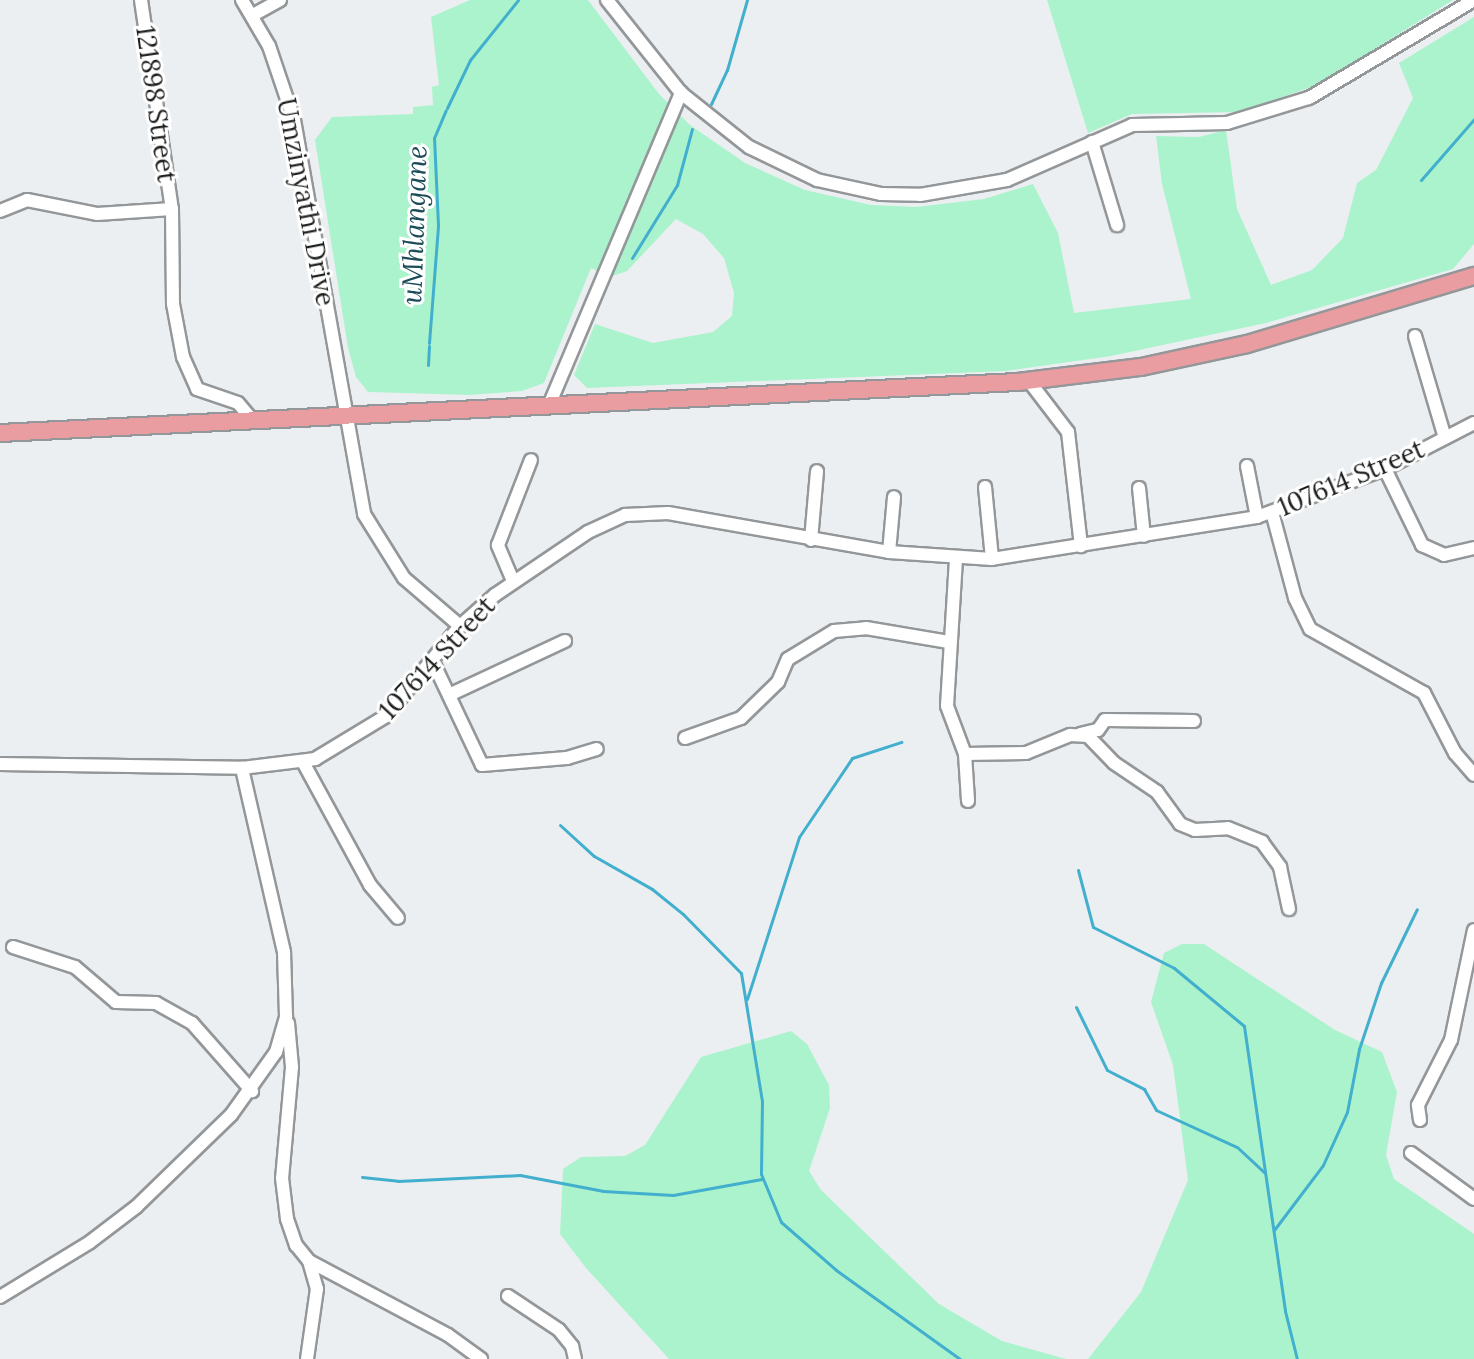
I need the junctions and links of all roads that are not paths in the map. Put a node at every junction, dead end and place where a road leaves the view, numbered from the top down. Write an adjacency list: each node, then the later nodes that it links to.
1 (141, 0): 9 (street, 121898 Street)
2 (242, 0): 6 (street, Umzinyathi Drive)
3 (280, 0): 6 (street)
4 (607, 0): 7 (street)
5 (1474, 0): 8 (street)
6 (253, 15): 16 (street, Umzinyathi Drive)
7 (681, 93): 8 (street); 15 (street)
8 (1092, 142): 11 (street)
9 (172, 209): 10 (street, 121898 Street); 17 (street, 121898 Street)
10 (0, 211)
11 (1117, 225)
12 (1474, 276): 14 (main road)
13 (1415, 336): 20 (street, 107614 Street)
14 (1029, 381): 15 (main road); 32 (street)
15 (550, 403): 16 (main road)
16 (344, 413): 17 (main road); 38 (street, Umzinyathi Drive)
17 (253, 421): 19 (main road)
18 (1474, 423): 20 (street, 107614 Street)
19 (0, 433)
20 (1445, 438): 23 (street, 107614 Street)
21 (531, 460): 37 (street)
22 (1247, 466): 29 (street, 107614 Street)
23 (1385, 469): 28 (street, 107614 Street); 33 (street)
24 (817, 471): 31 (street)
25 (985, 487): 36 (street)
26 (1139, 488): 30 (street)
27 (894, 497): 34 (street)
28 (1272, 512): 29 (street, 107614 Street); 51 (street)
29 (1257, 517): 30 (street, 107614 Street)
30 (1144, 536): 32 (street, 107614 Street)
31 (811, 540): 34 (street, 107614 Street); 37 (street, 107614 Street)
32 (1081, 546): 36 (street, 107614 Street)
33 (1474, 548)
34 (889, 552): 35 (street, 107614 Street)
35 (956, 559): 36 (street, 107614 Street); 40 (street)
36 (992, 559)
37 (513, 581): 38 (street, 107614 Street)
38 (460, 626): 41 (street, 107614 Street)
39 (565, 641): 42 (street)
40 (949, 642): 45 (street); 47 (street)
41 (433, 662): 42 (street); 48 (street, 107614 Street)
42 (449, 695): 46 (street)
43 (1194, 721): 44 (street)
44 (1078, 734): 47 (street); 53 (street)
45 (685, 738)
46 (597, 749)
47 (965, 754): 52 (street)
48 (303, 762): 50 (street, 107614 Street); 54 (street)
49 (0, 764): 50 (street, 107614 Street)
50 (242, 768): 57 (street)
51 (1474, 775)
52 (968, 801)
53 (1289, 909)
54 (398, 918)
55 (1474, 930): 59 (street)
56 (13, 947): 58 (street)
57 (286, 1016): 58 (street); 62 (street)
58 (252, 1091): 64 (street)
59 (1420, 1120)
60 (1411, 1153): 61 (street)
61 (1474, 1199)
62 (309, 1261): 65 (street); 66 (street)
63 (508, 1296): 67 (street)
64 (0, 1297)
65 (307, 1359)
66 (481, 1359)
67 (575, 1359)

